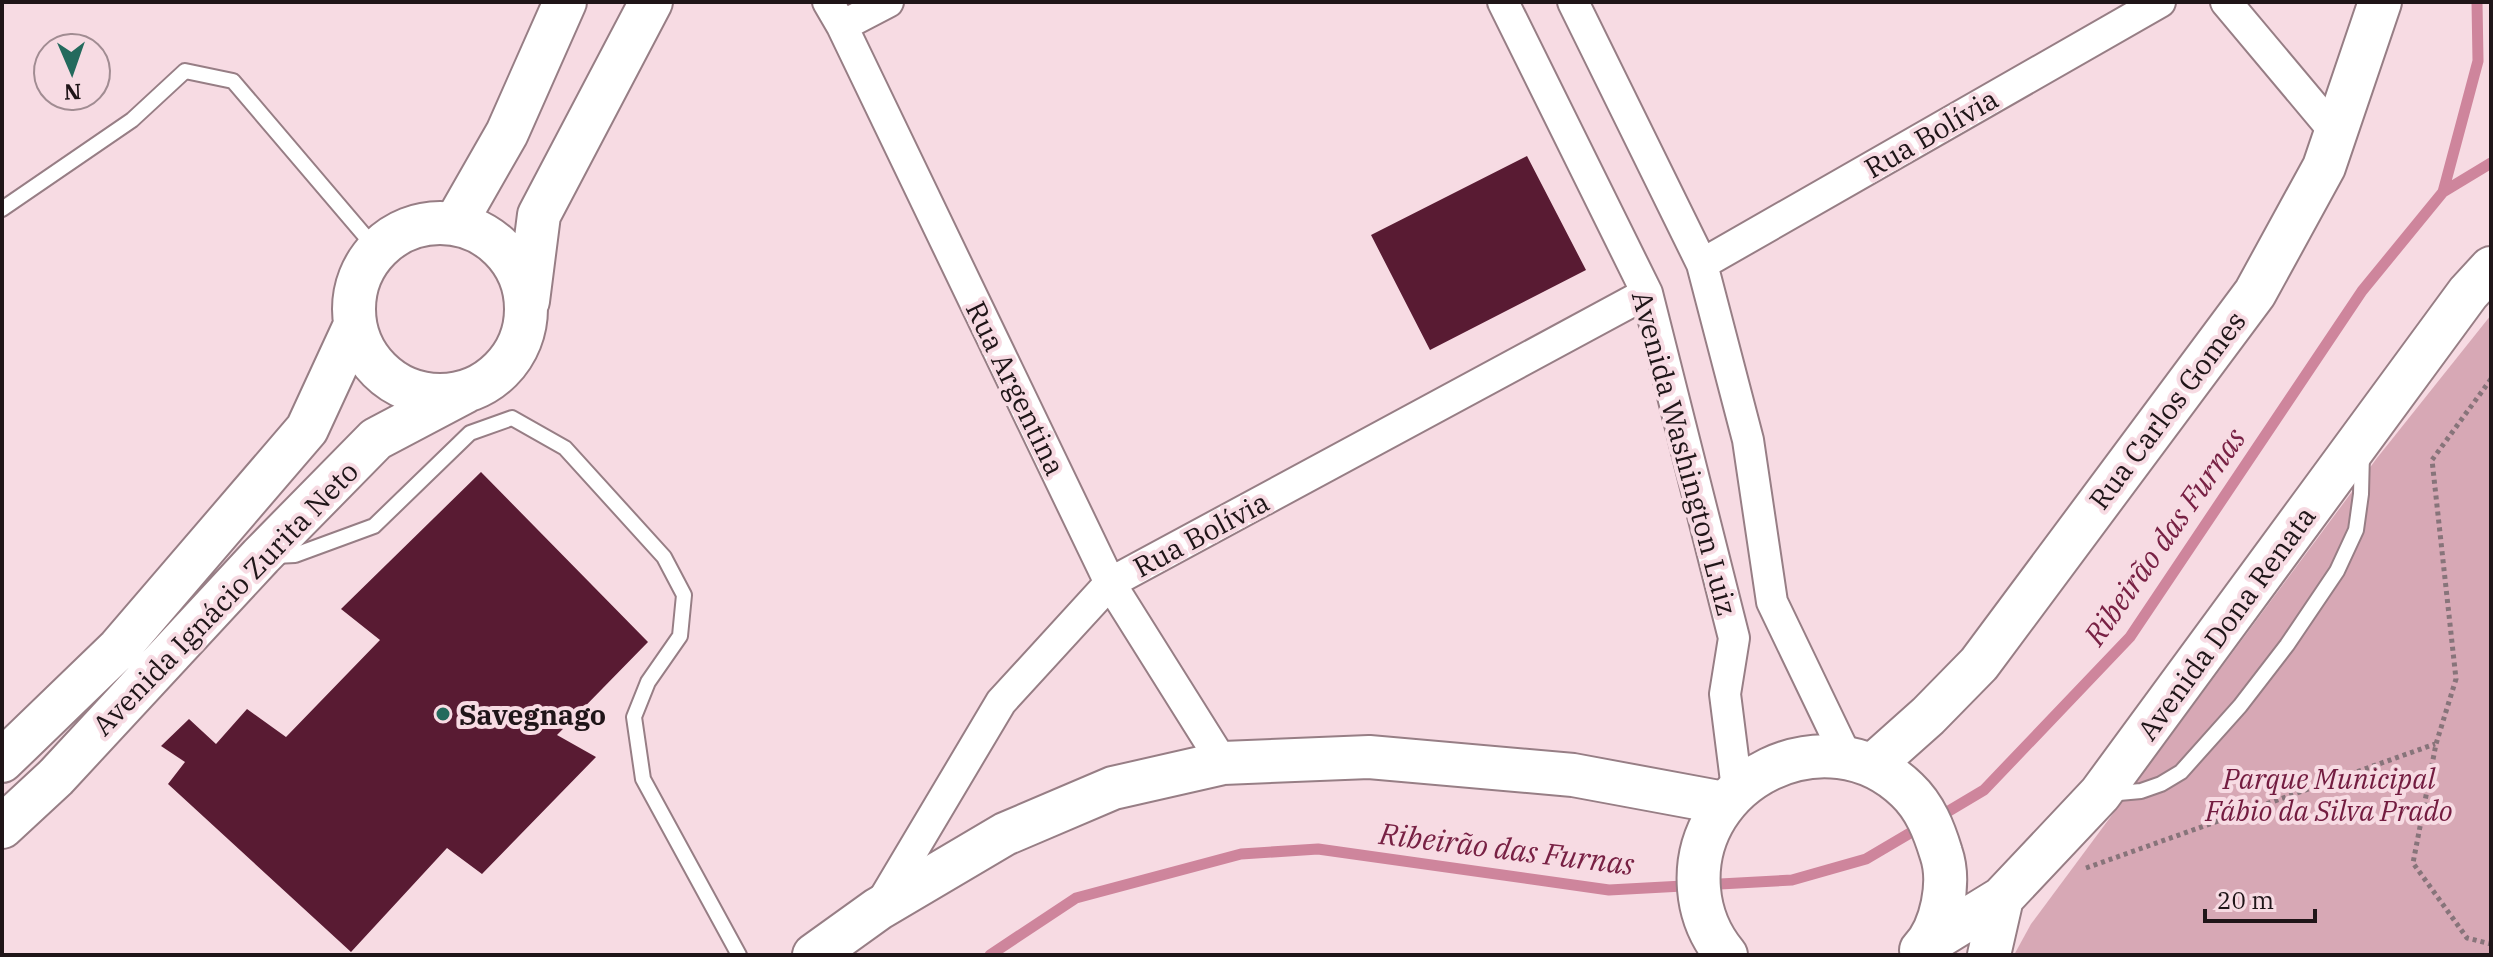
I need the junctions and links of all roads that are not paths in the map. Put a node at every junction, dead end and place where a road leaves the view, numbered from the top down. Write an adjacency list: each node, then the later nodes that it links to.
1 (565, 2): 12 (main road)
2 (651, 2): 17 (main road)
3 (888, 2): 9 (street)
4 (1503, 2): 16 (street, Avenida Washington Luiz)
5 (1573, 2): 14 (street, Avenida Washington Luiz)
6 (2160, 2): 14 (street, Rua Bolívia)
7 (2226, 2): 10 (street)
8 (2380, 2): 10 (main road, Rua Carlos Gomes)
9 (835, 14): 22 (street, Rua Argentina)
10 (2335, 132): 24 (main road, Rua Carlos Gomes)
11 (2, 209): 13 (lane)
12 (455, 224): 13 (main road); 17 (main road)
13 (377, 250): 18 (main road)
14 (1702, 264): 24 (street, Avenida Washington Luiz)
15 (2491, 268): 20 (main road, Avenida Dona Renata)
16 (1647, 293): 22 (street, Rua Bolívia); 27 (street, Avenida Washington Luiz)
17 (527, 306): 19 (main road)
18 (355, 325): 19 (main road); 23 (main road, Avenida Ignácio Zurita Neto)
19 (465, 392): 21 (main road, Avenida Ignácio Zurita Neto)
20 (2361, 441): 26 (main road, Avenida Dona Renata); 26 (lane)
21 (261, 556): 28 (main road, Avenida Ignácio Zurita Neto); 32 (lane)
22 (1110, 583): 25 (street, Rua Argentina); 30 (street, Rua Bolívia)
23 (2, 761)
24 (1860, 762): 27 (main road); 31 (main road)
25 (1223, 763): 27 (main road); 30 (main road)
26 (2100, 794): 29 (main road, Avenida Dona Renata)
27 (1722, 809): 34 (main road)
28 (2, 827)
29 (2002, 898): 31 (main road, Avenida Dona Renata); 35 (main road)
30 (878, 909): 33 (main road)
31 (1922, 949)
32 (739, 955)
33 (814, 955)
34 (1726, 955)
35 (1989, 955)

